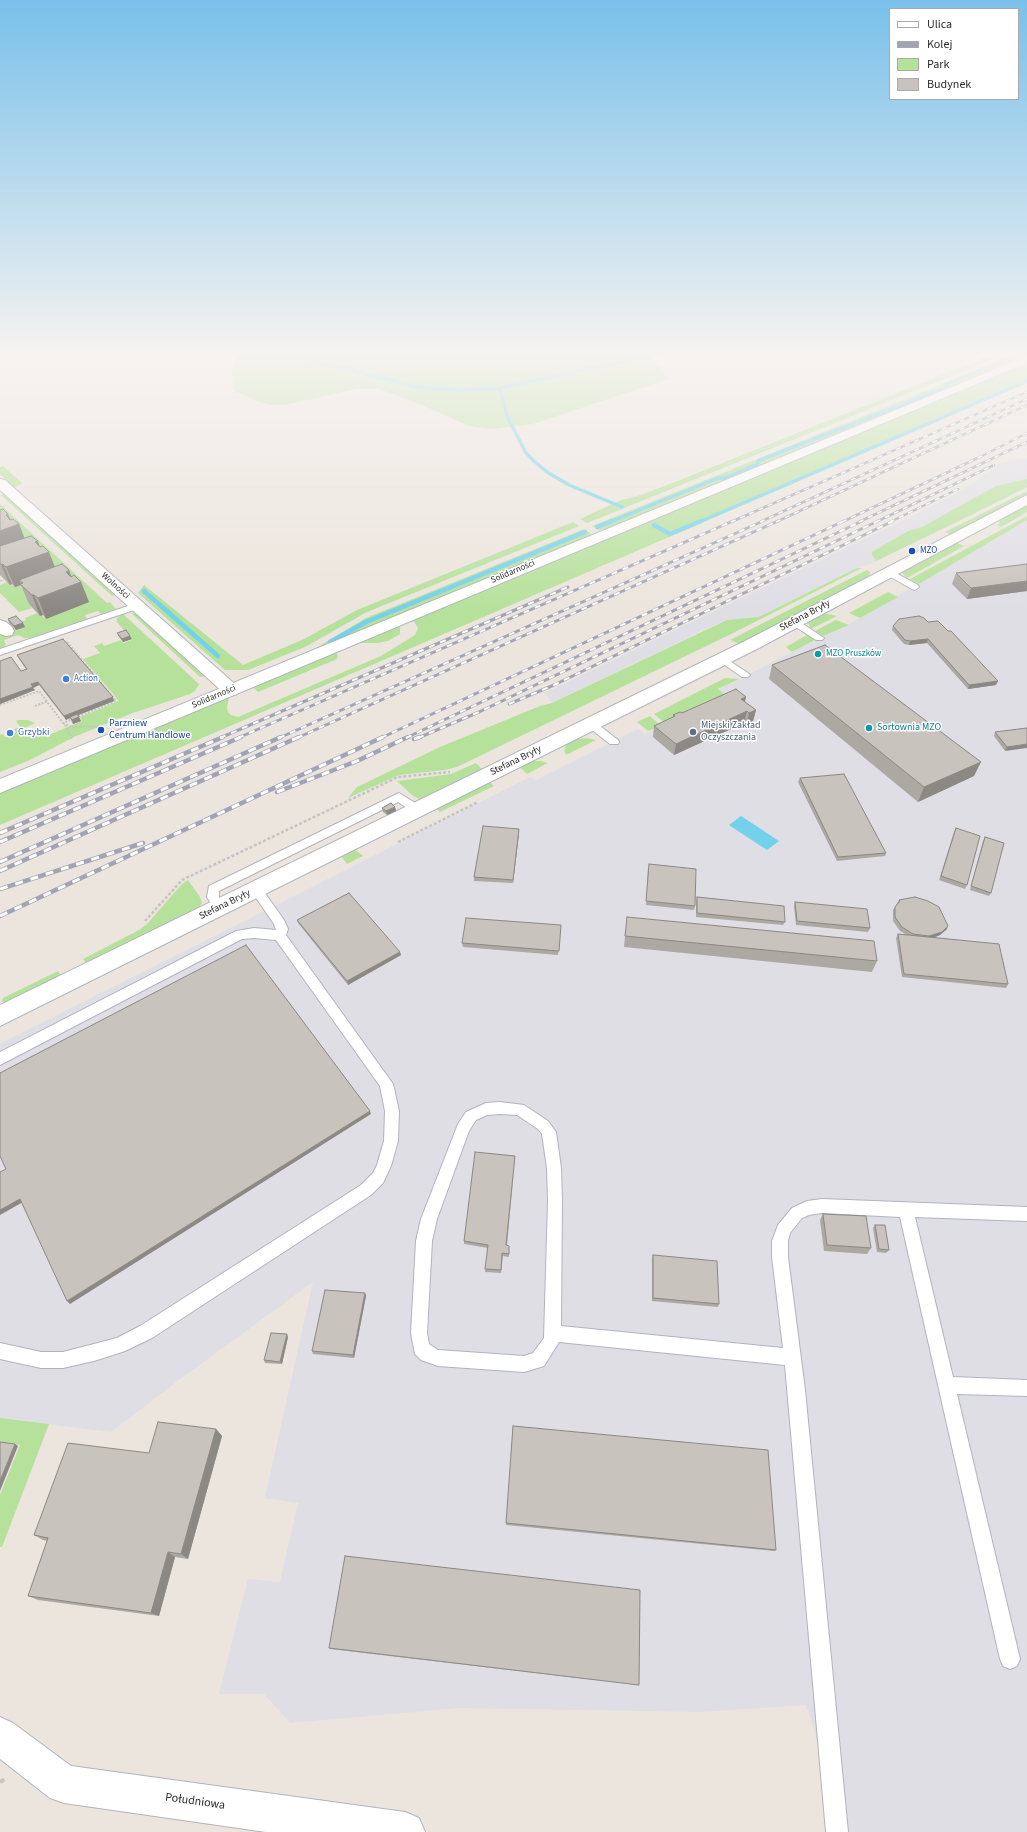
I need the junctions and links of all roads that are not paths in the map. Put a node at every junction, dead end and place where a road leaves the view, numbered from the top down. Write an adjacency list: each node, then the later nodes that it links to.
1 (833, 439): 13 (street, Solidarności)
2 (0, 483): 6 (street, Wolności)
3 (1027, 499): 4 (street, Stefana Bryły)
4 (888, 572): 5 (lane); 7 (street, Stefana Bryły)
5 (915, 586)
6 (137, 606): 8 (lane); 13 (street, Wolności)
7 (794, 622): 9 (lane); 11 (street, Stefana Bryły)
8 (9, 635): 10 (lane)
9 (819, 638)
10 (0, 652)
11 (722, 659): 12 (lane); 14 (street, Stefana Bryły)
12 (745, 675)
13 (230, 690): 16 (street, Solidarności)
14 (591, 724): 15 (lane); 17 (street, Stefana Bryły)
15 (614, 742)
16 (0, 786)
17 (418, 810): 18 (street, Stefana Bryły); 19 (lane)
18 (256, 890): 19 (street, Stefana Bryły); 20 (lane)
19 (219, 907): 21 (street, Stefana Bryły)
20 (280, 936): 22 (lane); 26 (lane)
21 (0, 1016)
22 (0, 1059)
23 (906, 1210): 24 (lane); 27 (lane); 28 (lane)
24 (1027, 1214)
25 (553, 1333): 25 (lane); 27 (lane)
26 (0, 1351)
27 (792, 1357): 33 (lane)
28 (946, 1384): 29 (lane); 30 (lane)
29 (1027, 1388)
30 (1010, 1659)
31 (0, 1736): 32 (street, Południowa)
32 (405, 1832)
33 (837, 1832)

